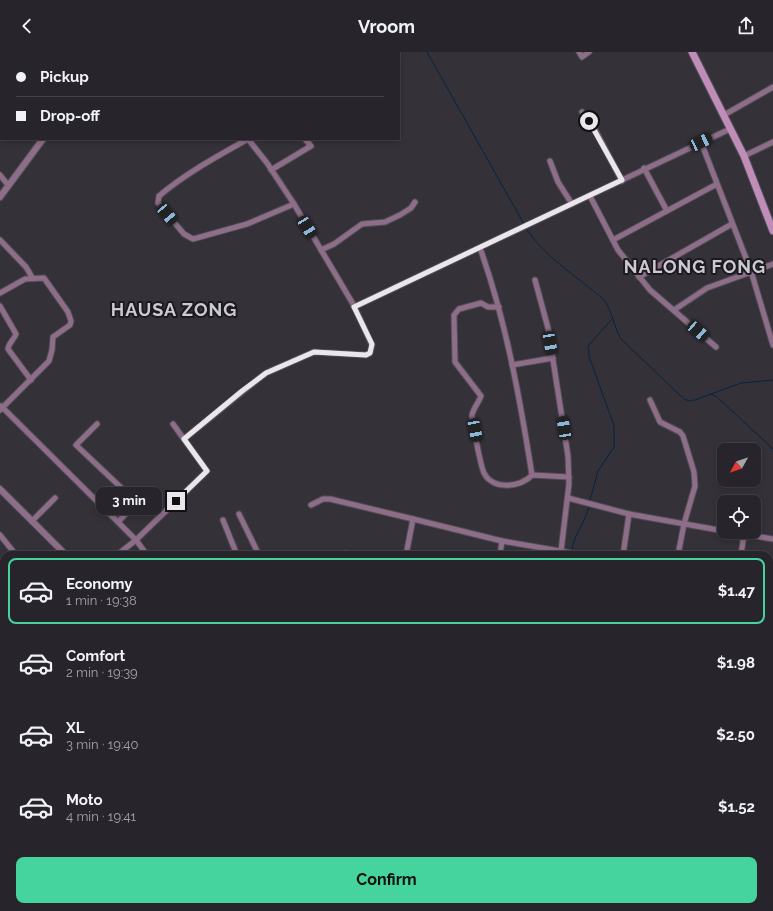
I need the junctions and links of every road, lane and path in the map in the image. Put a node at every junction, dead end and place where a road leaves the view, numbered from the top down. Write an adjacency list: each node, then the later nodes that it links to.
1 (579, 52): 2 (street)
2 (589, 52)
3 (692, 52): 6 (main road)
4 (773, 87): 6 (street)
5 (582, 112): 19 (street)
6 (724, 115): 7 (main road)
7 (730, 128): 12 (street); 14 (main road)
8 (42, 140): 21 (street)
9 (246, 140): 25 (street)
10 (249, 140): 17 (street)
11 (306, 140): 17 (street)
12 (701, 142): 16 (street); 20 (street)
13 (773, 142): 14 (street)
14 (744, 156): 29 (main road)
15 (550, 161): 26 (street)
16 (644, 168): 19 (street); 27 (street)
17 (271, 170): 25 (street)
18 (0, 175): 21 (street)
19 (622, 180): 22 (street)
20 (717, 184): 27 (street); 28 (street)
21 (8, 185): 23 (street)
22 (590, 196): 26 (street); 31 (street)
23 (0, 197)
24 (415, 202): 33 (street)
25 (294, 204): 33 (street)
26 (572, 204): 32 (street)
27 (667, 211): 31 (street)
28 (732, 224): 35 (street); 37 (street)
29 (773, 232)
30 (0, 240): 36 (street)
31 (613, 240): 37 (street)
32 (480, 248): 41 (street); 42 (street)
33 (321, 250): 41 (street)
34 (773, 264): 35 (street)
35 (751, 271): 43 (street); 44 (street)
36 (32, 277): 39 (street); 48 (street)
37 (639, 277): 43 (street)
38 (535, 280): 46 (street)
39 (0, 293)
40 (0, 306): 48 (street)
41 (354, 307): 53 (street)
42 (499, 307): 47 (street); 54 (street)
43 (674, 310): 45 (street)
44 (773, 344)
45 (716, 347)
46 (553, 358): 47 (street); 55 (street)
47 (512, 365): 54 (street)
48 (32, 380): 50 (street)
49 (650, 400): 66 (street)
50 (1, 408): 65 (street)
51 (97, 424): 65 (street)
52 (173, 424): 53 (street)
53 (184, 439): 72 (street)
54 (532, 476): 55 (street)
55 (569, 478): 58 (street)
56 (0, 489): 63 (street)
57 (55, 498): 63 (street)
58 (568, 498): 61 (street); 82 (street)
59 (311, 505): 62 (street)
60 (239, 514): 79 (street)
61 (629, 514): 66 (street); 83 (street)
62 (413, 519): 73 (street); 80 (street)
63 (33, 520): 75 (street)
64 (223, 520): 78 (street)
65 (118, 522): 72 (street)
66 (684, 524): 67 (street); 84 (street)
67 (717, 530)
68 (0, 535): 74 (street)
69 (761, 537): 71 (street)
70 (743, 539): 85 (street)
71 (773, 539)
72 (136, 540): 76 (street); 77 (street)
73 (502, 541): 81 (street); 82 (street)
74 (13, 551)
75 (62, 551)
76 (122, 551)
77 (144, 551)
78 (236, 551)
79 (257, 551)
80 (407, 551)
81 (501, 551)
82 (561, 551)
83 (623, 551)
84 (679, 551)
85 (742, 551)

